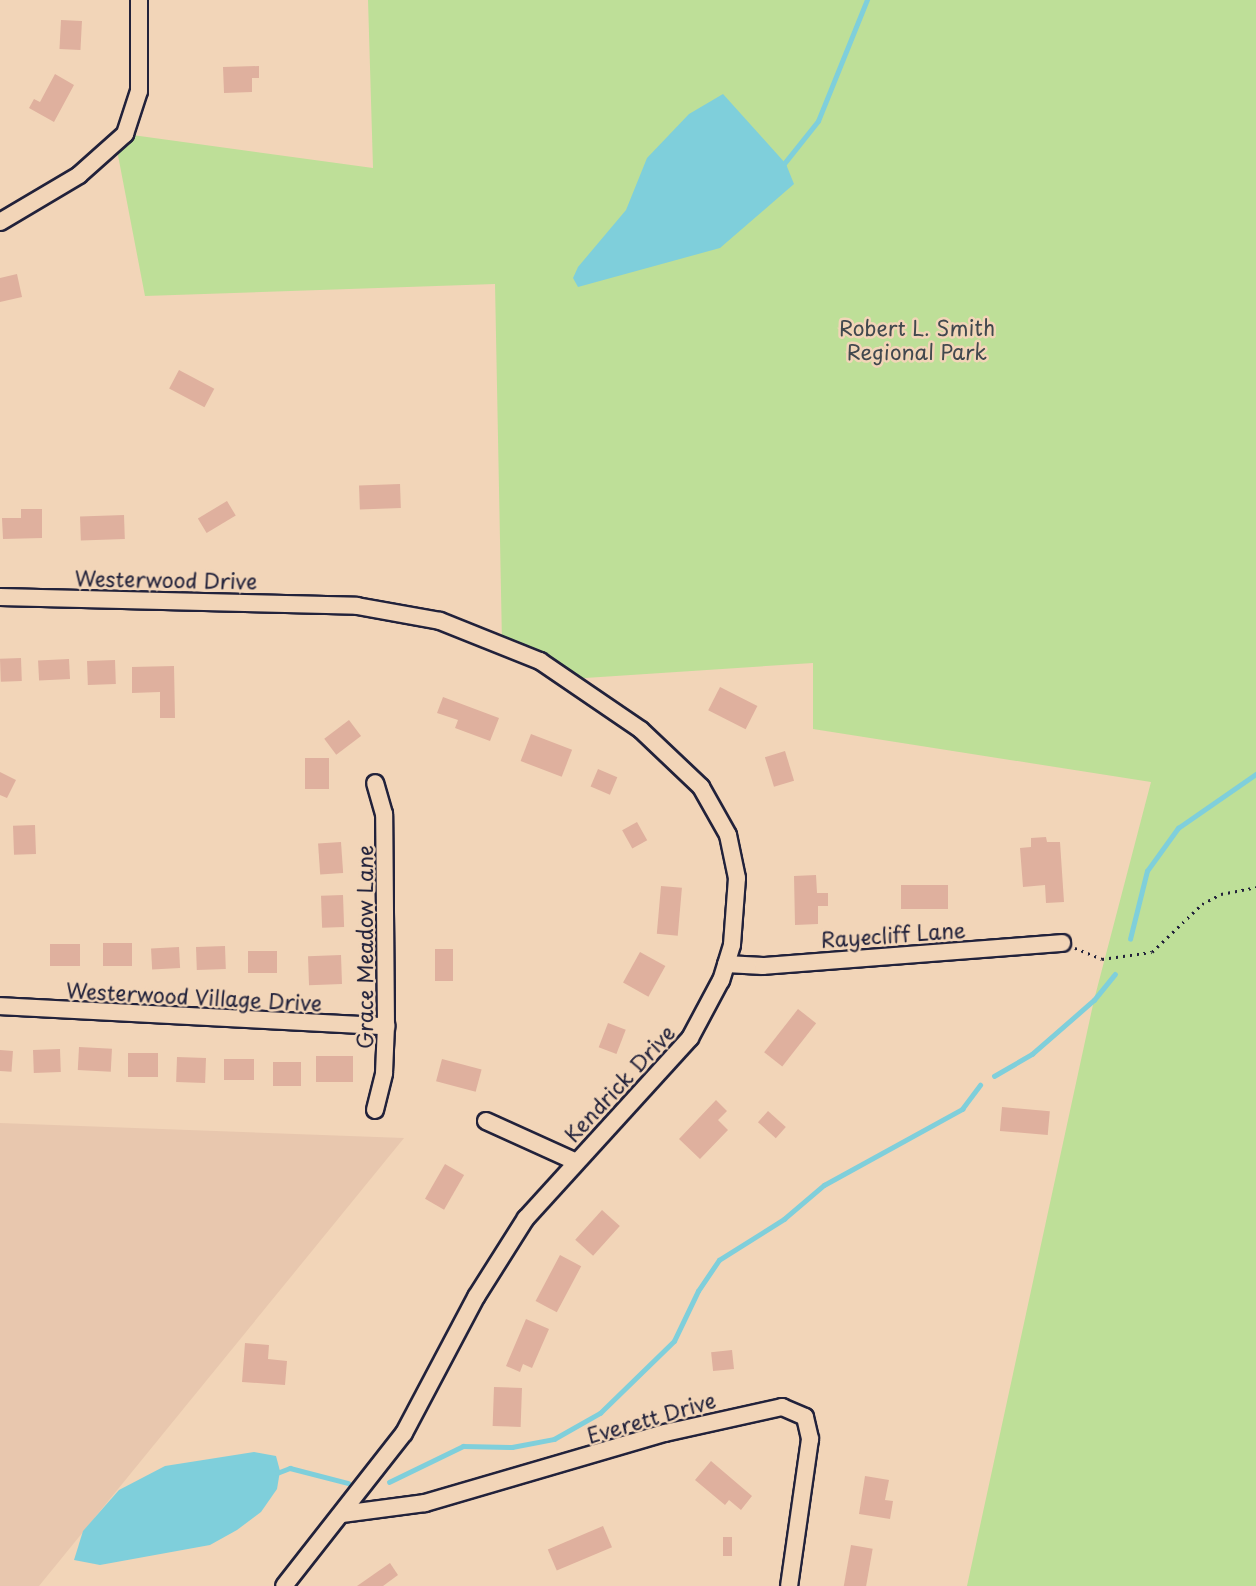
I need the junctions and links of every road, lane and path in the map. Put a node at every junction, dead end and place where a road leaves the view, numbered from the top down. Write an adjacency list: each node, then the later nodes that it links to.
1 (139, 0): 2 (street)
2 (0, 222)
3 (0, 597): 4 (street, Westerwood Drive)
4 (332, 605): 8 (street, Kendrick Drive)
5 (375, 783): 10 (street, Grace Meadow Lane)
6 (1256, 887): 7 (path)
7 (1062, 943): 8 (street, Rayecliff Lane)
8 (726, 964): 13 (street, Kendrick Drive)
9 (0, 1006): 10 (street, Westerwood Village Drive)
10 (386, 1026): 11 (street, Grace Meadow Lane)
11 (375, 1110)
12 (486, 1121): 13 (street)
13 (574, 1161): 14 (street, Kendrick Drive)
14 (342, 1514): 15 (street, Kendrick Drive); 16 (street, Everett Drive)
15 (284, 1586)
16 (789, 1586)

